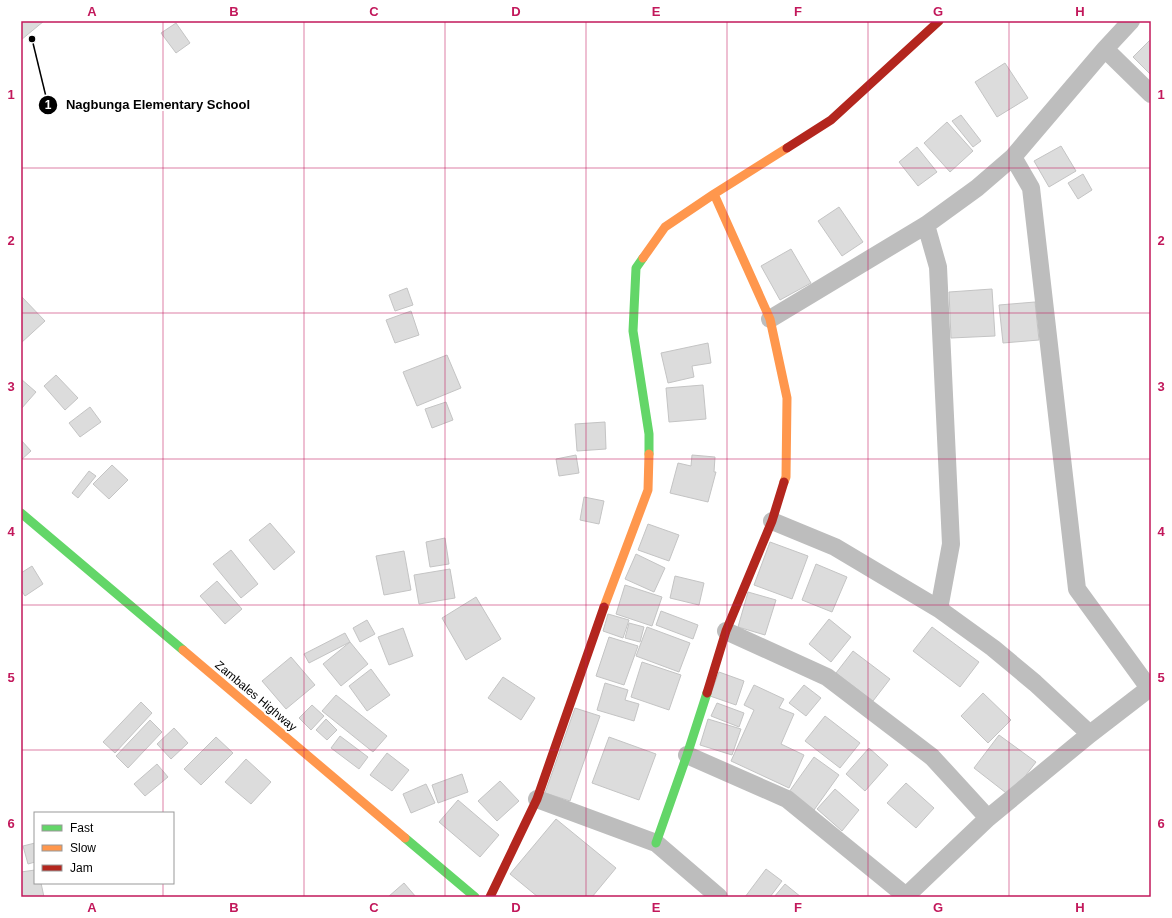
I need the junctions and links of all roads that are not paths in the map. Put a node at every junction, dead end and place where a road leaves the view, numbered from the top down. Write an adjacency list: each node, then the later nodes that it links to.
1 (939, 21): 6 (street)
2 (1131, 21): 3 (street)
3 (1105, 49): 4 (street); 5 (street)
4 (1151, 94)
5 (1013, 157): 7 (street); 13 (street)
6 (714, 194): 8 (street); 16 (street)
7 (926, 225): 8 (street); 11 (street)
8 (770, 319): 10 (street)
9 (21, 513): 19 (street, Zambales Highway)
10 (772, 522): 11 (street); 12 (street)
11 (939, 609): 14 (street)
12 (726, 631): 15 (street); 17 (street)
13 (1150, 687): 14 (street)
14 (1090, 734): 17 (street)
15 (687, 755): 18 (street); 22 (street)
16 (536, 799): 18 (street); 20 (street)
17 (988, 818): 22 (street)
18 (656, 843): 21 (street)
19 (475, 897)
20 (490, 897)
21 (719, 897)
22 (905, 897)

